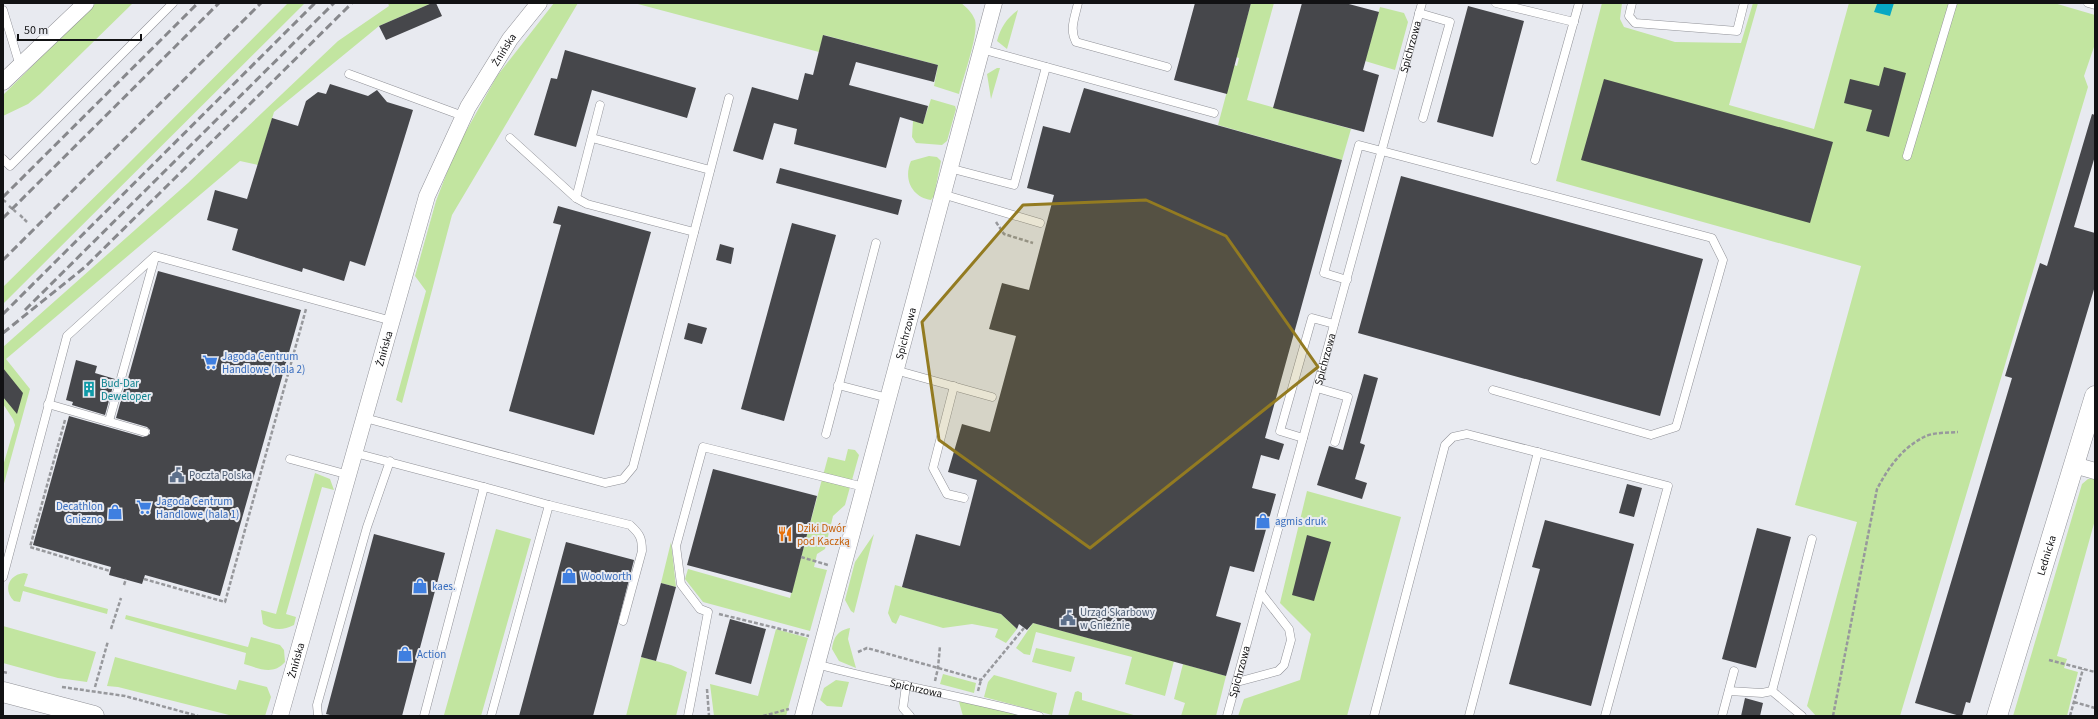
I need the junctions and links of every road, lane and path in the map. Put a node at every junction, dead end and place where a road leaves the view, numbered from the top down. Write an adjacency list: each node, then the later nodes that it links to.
1 (10, 3): 15 (lane)
2 (86, 3): 19 (street)
3 (173, 3): 33 (lane)
4 (539, 3): 27 (street, Żnińska)
5 (994, 3): 18 (street, Spichrzowa)
6 (1078, 3): 21 (lane)
7 (1422, 3): 16 (lane, Spichrzowa)
8 (1496, 3): 17 (lane)
9 (1579, 3): 17 (lane)
10 (1632, 3): 11 (lane)
11 (1744, 3)
12 (1953, 3): 32 (lane)
13 (2088, 3): 14 (lane)
14 (2095, 5)
15 (3, 9): 19 (lane)
16 (1419, 13): 28 (lane); 31 (lane, Spichrzowa)
17 (1574, 22): 34 (lane)
18 (981, 49): 20 (lane); 35 (street, Spichrzowa)
19 (20, 66): 23 (street)
20 (1046, 67): 26 (lane); 35 (lane)
21 (1167, 67)
22 (349, 74): 27 (lane)
23 (3, 82)
24 (729, 98): 36 (lane)
25 (600, 105): 30 (lane)
26 (1214, 114)
27 (463, 116): 51 (street, Żnińska)
28 (1423, 118)
29 (510, 138): 38 (lane)
30 (592, 138): 36 (lane); 38 (lane)
31 (1382, 152): 49 (lane, Spichrzowa); 49 (lane); 57 (lane)
32 (1907, 156)
33 (3, 159)
34 (1536, 160)
35 (949, 168): 37 (street, Spichrzowa)
36 (710, 170): 45 (lane)
37 (942, 194): 40 (lane); 53 (street, Spichrzowa)
38 (576, 198): 45 (lane)
39 (9, 206): 41 (path)
40 (986, 207): 44 (lane); 47 (path)
41 (16, 212)
42 (20, 215): 43 (path)
43 (27, 222)
44 (1040, 223)
45 (694, 232): 63 (lane)
46 (876, 243): 54 (lane)
47 (1033, 243)
48 (155, 256): 50 (lane); 61 (lane); 64 (lane)
49 (1347, 280): 52 (lane, Spichrzowa)
50 (309, 299): 51 (lane); 87 (path)
51 (392, 321): 63 (street, Żnińska)
52 (1334, 324): 56 (lane, Spichrzowa); 68 (lane)
53 (895, 370): 55 (lane); 60 (street, Spichrzowa)
54 (838, 385): 60 (lane); 67 (lane)
55 (954, 386): 59 (lane); 79 (lane)
56 (1317, 388): 68 (lane, Spichrzowa); 69 (lane)
57 (1493, 390)
58 (2095, 396): 74 (street, Lednicka)
59 (992, 397)
60 (888, 398): 78 (street, Spichrzowa)
61 (48, 404): 64 (lane); 85 (lane)
62 (65, 417): 84 (path)
63 (364, 418): 71 (street, Żnińska)
64 (109, 421): 65 (lane)
65 (146, 432)
66 (1958, 432): 134 (path)
67 (826, 434)
68 (1304, 438): 89 (lane, Spichrzowa)
69 (1335, 442)
70 (1538, 452): 129 (lane); 130 (lane); 131 (lane)
71 (355, 453): 73 (lane); 76 (street, Żnińska)
72 (290, 459): 76 (lane)
73 (390, 461): 77 (lane); 121 (lane)
74 (2074, 465): 75 (street); 135 (street, Lednicka)
75 (2095, 471)
76 (349, 475): 120 (street, Żnińska)
77 (484, 487): 80 (lane); 122 (lane)
78 (864, 487): 91 (lane); 100 (street, Spichrzowa)
79 (964, 498)
80 (549, 505): 92 (lane); 123 (lane)
81 (1812, 539): 113 (lane)
82 (801, 557): 83 (path)
83 (832, 566)
84 (110, 570)
85 (3, 576)
86 (126, 579): 88 (path)
87 (144, 579)
88 (124, 585)
89 (1261, 593): 107 (lane, Spichrzowa); 107 (lane)
90 (120, 598): 94 (path)
91 (708, 612): 95 (path); 124 (lane)
92 (623, 621)
93 (1024, 628): 101 (path)
94 (112, 629)
95 (814, 637)
96 (108, 641): 110 (path)
97 (940, 646): 101 (path)
98 (858, 652): 101 (path)
99 (2049, 660): 102 (path)
100 (816, 664): 108 (lane, Spichrzowa); 117 (street, Spichrzowa)
101 (938, 668): 112 (path)
102 (2083, 669): 105 (path); 115 (path)
103 (1734, 671): 111 (lane)
104 (3, 672): 106 (path)
105 (2095, 672)
106 (16, 675)
107 (1237, 682): 128 (lane, Spichrzowa)
108 (906, 685): 112 (lane, Spichrzowa); 126 (lane)
109 (60, 687): 119 (path)
110 (95, 687)
111 (1729, 690): 113 (lane); 132 (lane)
112 (932, 691): 127 (lane, Spichrzowa)
113 (1772, 691): 133 (lane)
114 (3, 692): 118 (street)
115 (2074, 702): 116 (path); 136 (path)
116 (2095, 708)
117 (798, 712): 125 (path)
118 (94, 716)
119 (198, 716)
120 (280, 716)
121 (318, 716)
122 (424, 716)
123 (491, 716)
124 (688, 716)
125 (763, 716)
126 (910, 716)
127 (1039, 716)
128 (1228, 716)
129 (1374, 716)
130 (1469, 716)
131 (1605, 716)
132 (1722, 716)
133 (1802, 716)
134 (1833, 716)
135 (1997, 716)
136 (2070, 716)

